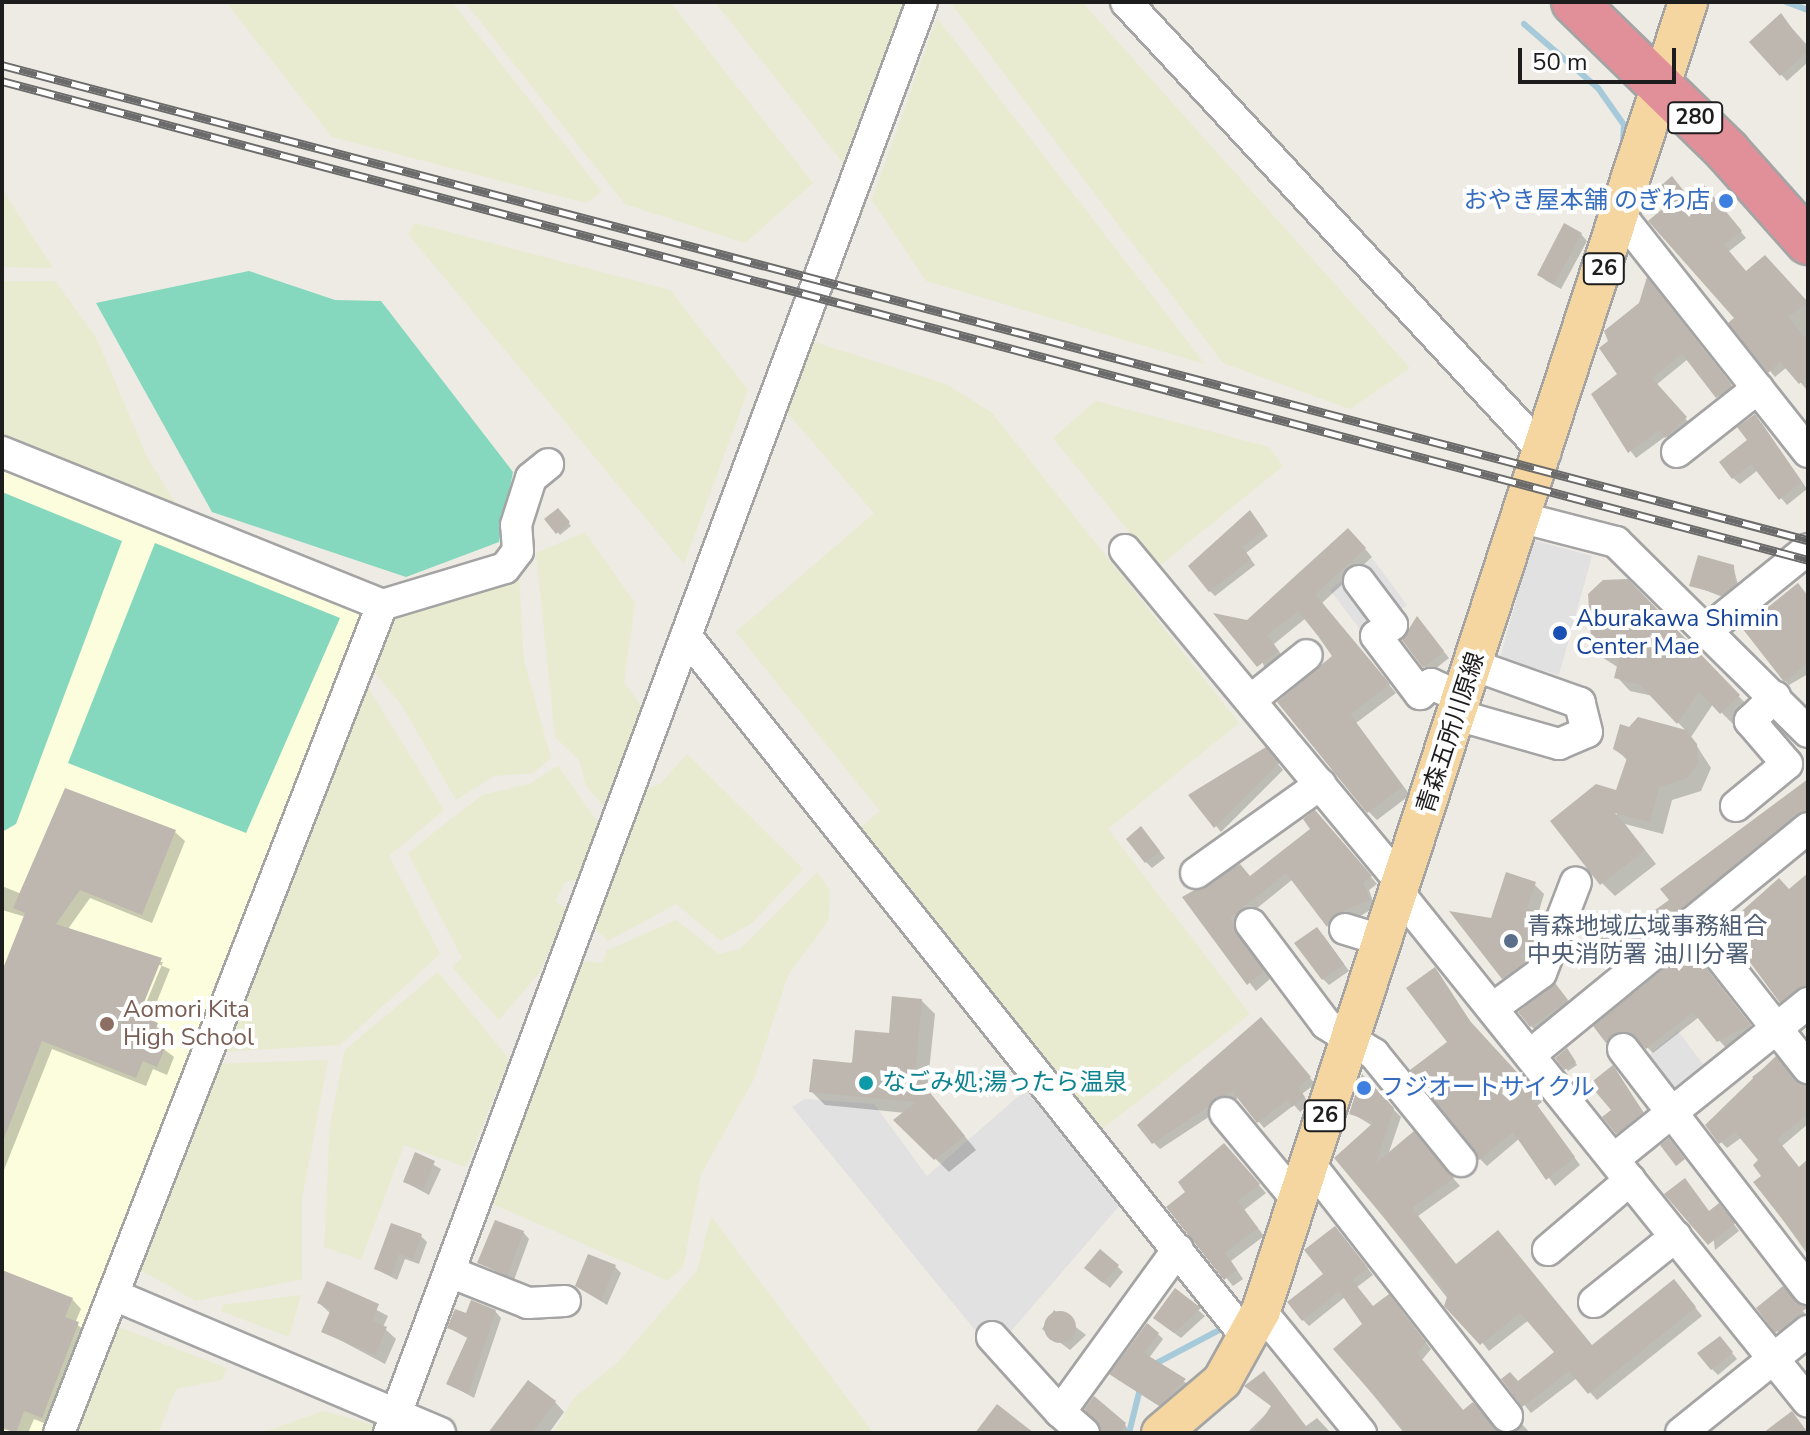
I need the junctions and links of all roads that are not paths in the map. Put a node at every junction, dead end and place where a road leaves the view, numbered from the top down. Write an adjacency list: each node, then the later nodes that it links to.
1 (922, 2): 20 (street)
2 (1126, 2): 12 (street)
3 (1574, 2): 5 (highway, 280)
4 (1688, 2): 5 (main road, 青森五所川原線 / 26)
5 (1662, 85): 6 (main road, 青森五所川原線 / 26); 7 (highway, 280)
6 (1621, 216): 8 (street); 12 (main road, 青森五所川原線 / 26)
7 (1808, 242)
8 (1758, 388): 10 (street); 11 (street)
9 (2, 452): 18 (street)
10 (1677, 452)
11 (1808, 452)
12 (1545, 453): 14 (main road, 青森五所川原線 / 26)
13 (548, 464): 18 (street)
14 (1523, 518): 19 (street); 22 (main road, 青森五所川原線 / 26)
15 (1808, 549): 19 (street)
16 (1125, 550): 24 (street)
17 (1359, 581): 22 (street)
18 (382, 605): 54 (street)
19 (1709, 629): 23 (street)
20 (686, 636): 50 (street); 52 (street)
21 (1307, 655): 24 (street)
22 (1464, 693): 31 (main road, 青森五所川原線 / 26)
23 (1775, 697): 25 (street); 27 (street)
24 (1252, 699): 26 (street)
25 (1808, 732)
26 (1321, 784): 29 (street); 31 (street)
27 (1736, 806)
28 (1808, 828): 32 (street)
29 (1196, 873)
30 (1576, 882): 37 (street)
31 (1400, 887): 35 (main road, 青森五所川原線 / 26); 37 (street)
32 (1693, 922): 38 (street); 41 (street)
33 (1251, 924): 39 (street)
34 (1345, 929): 35 (street)
35 (1382, 940): 39 (main road, 青森五所川原線 / 26)
36 (1808, 1003): 38 (street)
37 (1493, 1008): 41 (street)
38 (1777, 1028): 42 (street); 44 (street)
39 (1350, 1037): 45 (street); 46 (main road, 青森五所川原線 / 26)
40 (1623, 1049): 44 (street)
41 (1531, 1054): 47 (street)
42 (1808, 1068)
43 (1225, 1113): 48 (street)
44 (1672, 1113): 47 (street); 53 (street)
45 (1461, 1161)
46 (1310, 1164): 48 (main road, 青森五所川原線 / 26); 63 (street)
47 (1622, 1169): 49 (street); 51 (street)
48 (1298, 1201): 57 (main road, 青森五所川原線 / 26)
49 (1676, 1236): 56 (street); 60 (street)
50 (1178, 1249): 57 (street); 62 (street)
51 (1548, 1250)
52 (450, 1272): 55 (street); 64 (street)
53 (1808, 1289)
54 (114, 1295): 64 (street); 65 (street)
55 (565, 1301)
56 (1594, 1302)
57 (1254, 1325): 68 (main road, 青森五所川原線 / 26); 69 (street)
58 (1808, 1331): 60 (street)
59 (992, 1337): 62 (street)
60 (1774, 1359): 61 (street); 70 (street)
61 (1808, 1402)
62 (1060, 1412): 67 (street)
63 (1507, 1416)
64 (394, 1422): 66 (street)
65 (59, 1433)
66 (440, 1433)
67 (1084, 1433)
68 (1161, 1433)
69 (1361, 1433)
70 (1681, 1433)

